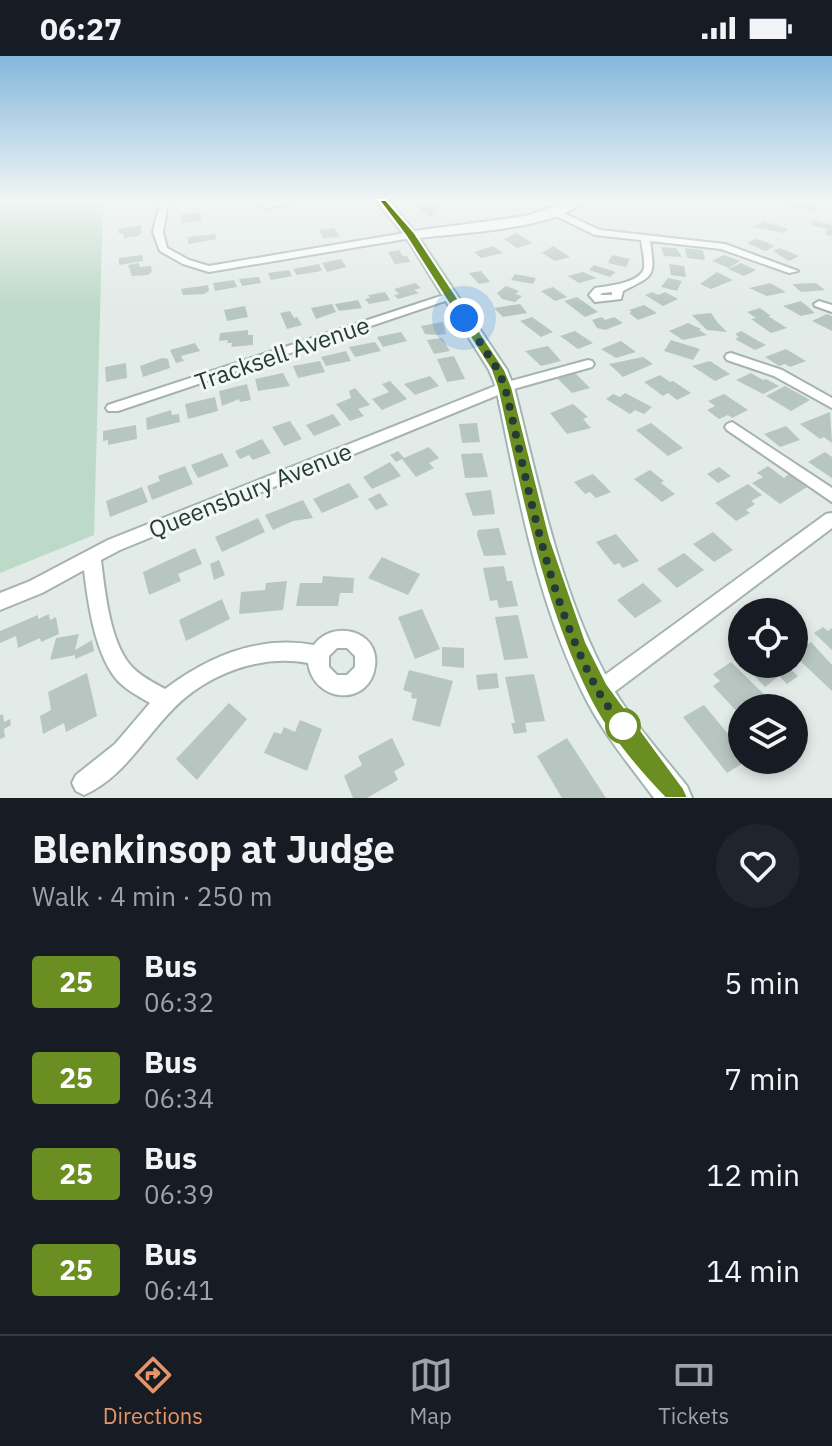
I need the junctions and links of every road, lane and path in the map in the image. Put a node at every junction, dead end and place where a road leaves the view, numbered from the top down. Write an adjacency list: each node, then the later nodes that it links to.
1 (159, 237): 2 (street)
2 (401, 237)
3 (412, 237): 8 (street)
4 (641, 237): 5 (street)
5 (645, 237): 6 (street); 7 (street)
6 (793, 271)
7 (618, 289)
8 (450, 296): 13 (street); 15 (street, Tracksell Avenue)
9 (819, 304): 10 (street)
10 (832, 309)
11 (731, 357): 14 (street)
12 (588, 364): 13 (street, Queensbury Avenue)
13 (505, 387): 19 (street, Queensbury Avenue); 22 (street)
14 (832, 404)
15 (113, 408)
16 (732, 427): 17 (street)
17 (832, 496)
18 (832, 519): 22 (street)
19 (92, 558): 20 (street, Queensbury Avenue); 23 (street)
20 (0, 602)
21 (319, 655): 23 (street)
22 (598, 692): 25 (street)
23 (166, 701): 24 (street)
24 (84, 783)
25 (675, 798)

